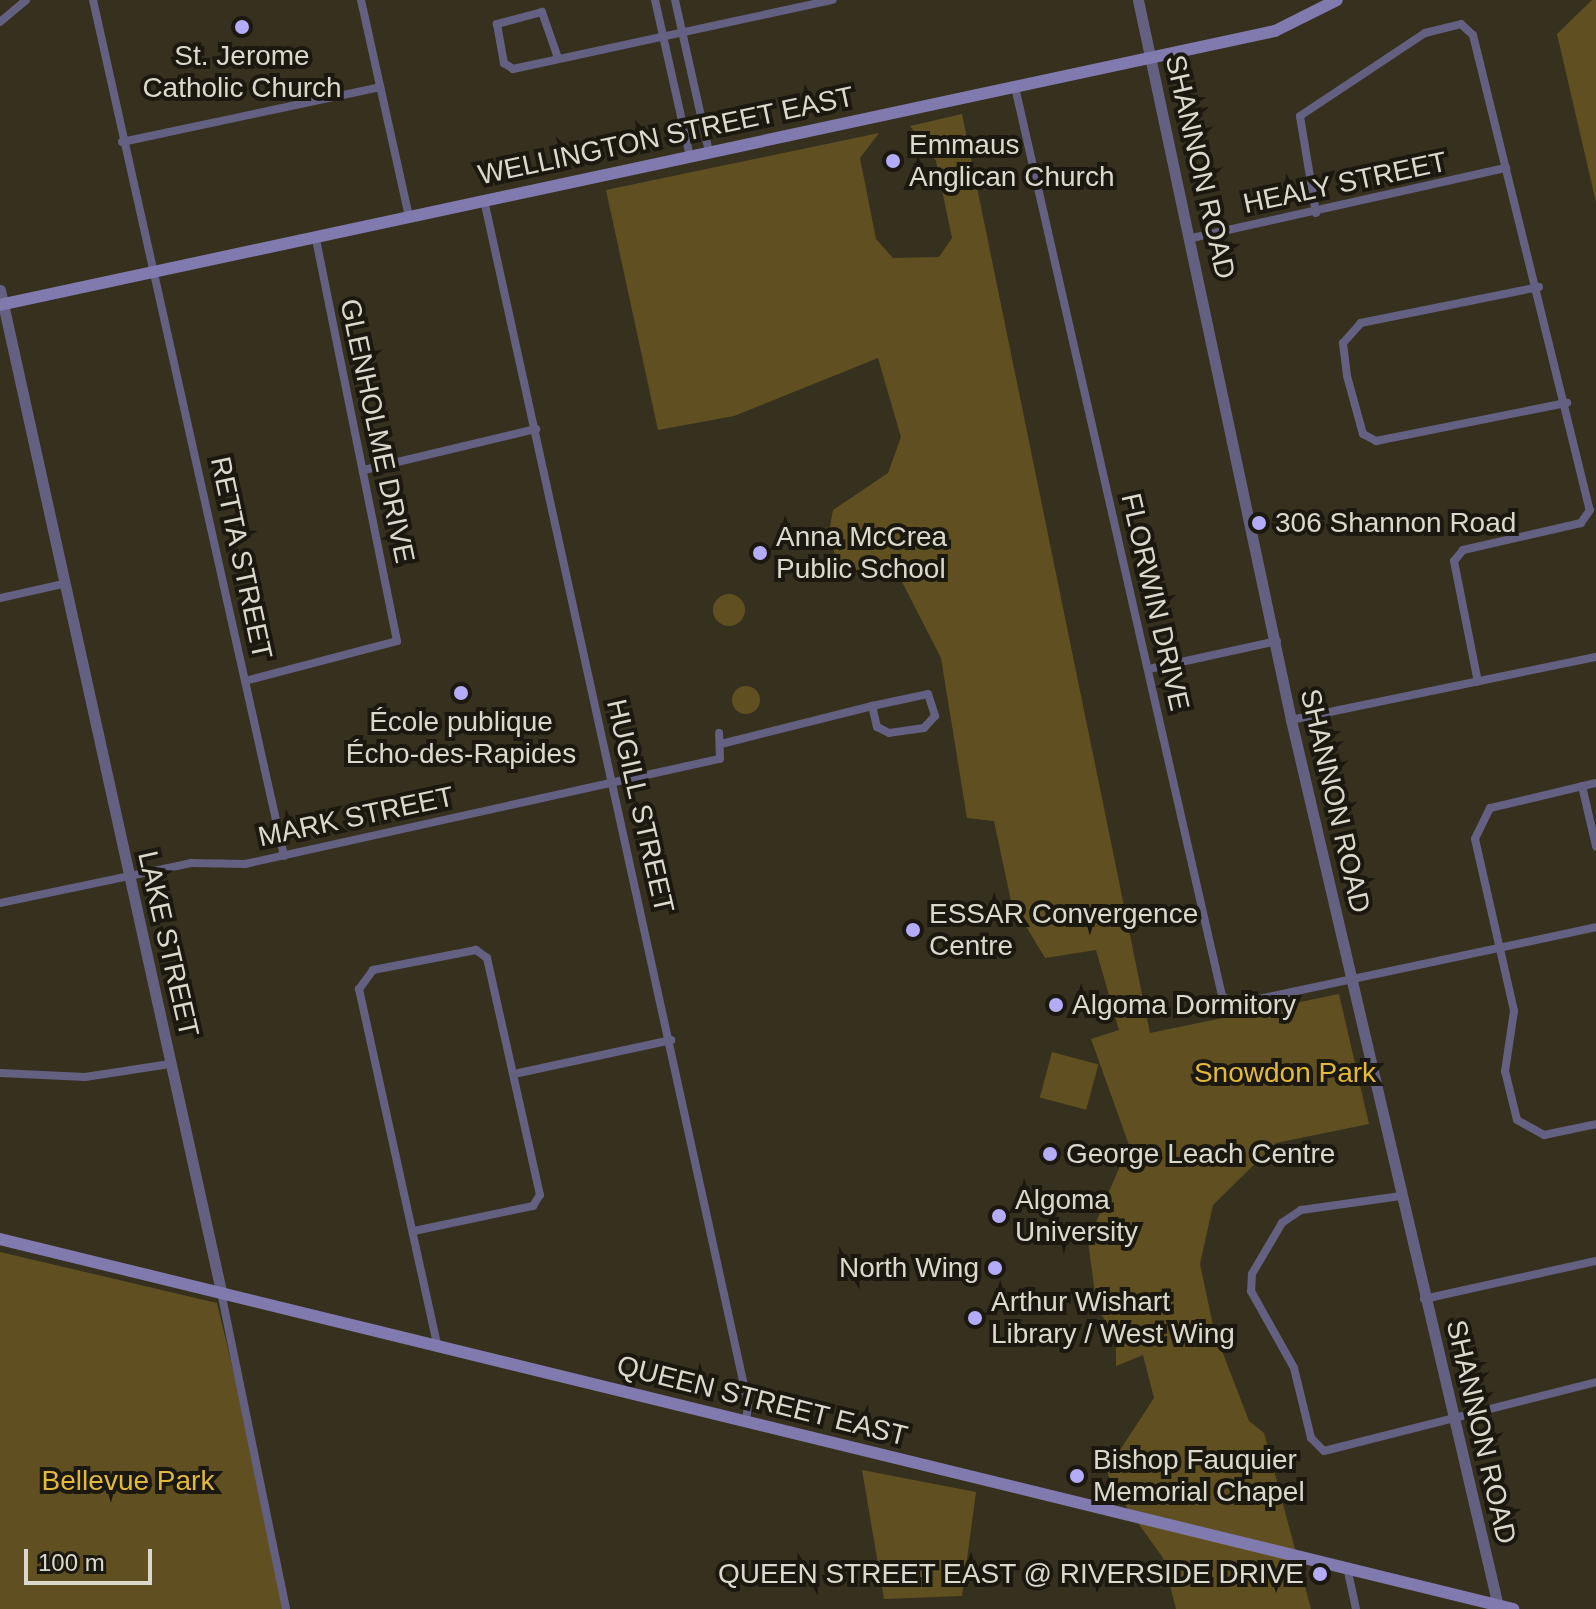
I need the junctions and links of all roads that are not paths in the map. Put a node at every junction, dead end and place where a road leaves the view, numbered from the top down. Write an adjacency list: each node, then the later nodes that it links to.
1 (26, 0): 10 (street)
2 (93, 0): 17 (street, RETTA STREET)
3 (361, 0): 15 (street)
4 (655, 0): 12 (street)
5 (675, 0): 11 (street)
6 (833, 0): 9 (street)
7 (1138, 0): 14 (street, SHANNON ROAD)
8 (1337, 0): 14 (main road, WELLINGTON STREET EAST)
9 (785, 5): 11 (street)
10 (0, 22)
11 (683, 32): 12 (street); 18 (street)
12 (663, 36): 13 (street); 19 (street)
13 (558, 58): 13 (street)
14 (1150, 58): 16 (main road, WELLINGTON STREET EAST); 25 (street, SHANNON ROAD)
15 (380, 87): 17 (street); 23 (street)
16 (1015, 87): 18 (main road, WELLINGTON STREET EAST); 37 (street, FLORWIN DRIVE)
17 (122, 142): 26 (street, RETTA STREET)
18 (709, 152): 19 (main road, WELLINGTON STREET EAST)
19 (690, 156): 21 (main road, WELLINGTON STREET EAST)
20 (1506, 168): 22 (street, HEALY STREET); 22 (street); 27 (street)
21 (484, 200): 23 (main road, WELLINGTON STREET EAST); 31 (street, HUGILL STREET)
22 (1316, 213): 25 (street, HEALY STREET)
23 (409, 216): 24 (main road, WELLINGTON STREET EAST)
24 (315, 236): 26 (main road, WELLINGTON STREET EAST); 32 (street, GLENHOLME DRIVE)
25 (1192, 238): 35 (street, SHANNON ROAD)
26 (154, 271): 29 (main road, WELLINGTON STREET EAST); 38 (street, RETTA STREET)
27 (1539, 287): 30 (street); 30 (street)
28 (0, 290): 29 (street, LAKE STREET)
29 (2, 304): 33 (street, LAKE STREET)
30 (1567, 403): 39 (street)
31 (536, 429): 32 (street); 44 (street, HUGILL STREET)
32 (364, 470): 38 (street, GLENHOLME DRIVE)
33 (63, 584): 34 (street); 49 (street, LAKE STREET)
34 (0, 598)
35 (1277, 641): 37 (street); 41 (street, SHANNON ROAD)
36 (1596, 657): 39 (street)
37 (1149, 669): 53 (street, FLORWIN DRIVE)
38 (245, 681): 48 (street, RETTA STREET)
39 (1478, 682): 41 (street)
40 (872, 706): 40 (street); 43 (street)
41 (1291, 720): 53 (street, SHANNON ROAD)
42 (719, 733): 43 (street)
43 (721, 744): 44 (street, MARK STREET)
44 (612, 781): 48 (street, MARK STREET); 54 (street, HUGILL STREET)
45 (1596, 783): 46 (street)
46 (1582, 786): 47 (street); 52 (street)
47 (1596, 846)
48 (284, 856): 49 (street, MARK STREET)
49 (128, 875): 50 (street, MARK STREET); 55 (street, LAKE STREET)
50 (0, 903)
51 (1596, 927): 52 (street, FLORWIN DRIVE)
52 (1501, 947): 53 (street, FLORWIN DRIVE); 58 (street)
53 (1351, 977): 59 (street, SHANNON ROAD)
54 (671, 1040): 57 (street); 68 (street, HUGILL STREET)
55 (170, 1064): 56 (street); 63 (street, LAKE STREET)
56 (0, 1073)
57 (514, 1074): 60 (street); 60 (street)
58 (1596, 1124)
59 (1401, 1196): 64 (street, SHANNON ROAD); 67 (street)
60 (414, 1231): 65 (street)
61 (0, 1239): 63 (main road, QUEEN STREET EAST)
62 (1596, 1261): 64 (street)
63 (221, 1291): 65 (main road, QUEEN STREET EAST); 71 (street, LAKE STREET)
64 (1424, 1299): 67 (street, SHANNON ROAD)
65 (437, 1343): 68 (main road, QUEEN STREET EAST)
66 (1596, 1382): 67 (street)
67 (1453, 1420): 70 (street, SHANNON ROAD)
68 (746, 1423): 69 (main road, QUEEN STREET EAST)
69 (1347, 1567): 70 (main road, QUEEN STREET EAST); 72 (street)
70 (1498, 1607): 73 (main road, QUEEN STREET EAST)
71 (286, 1609)
72 (1356, 1609)
73 (1513, 1609)

